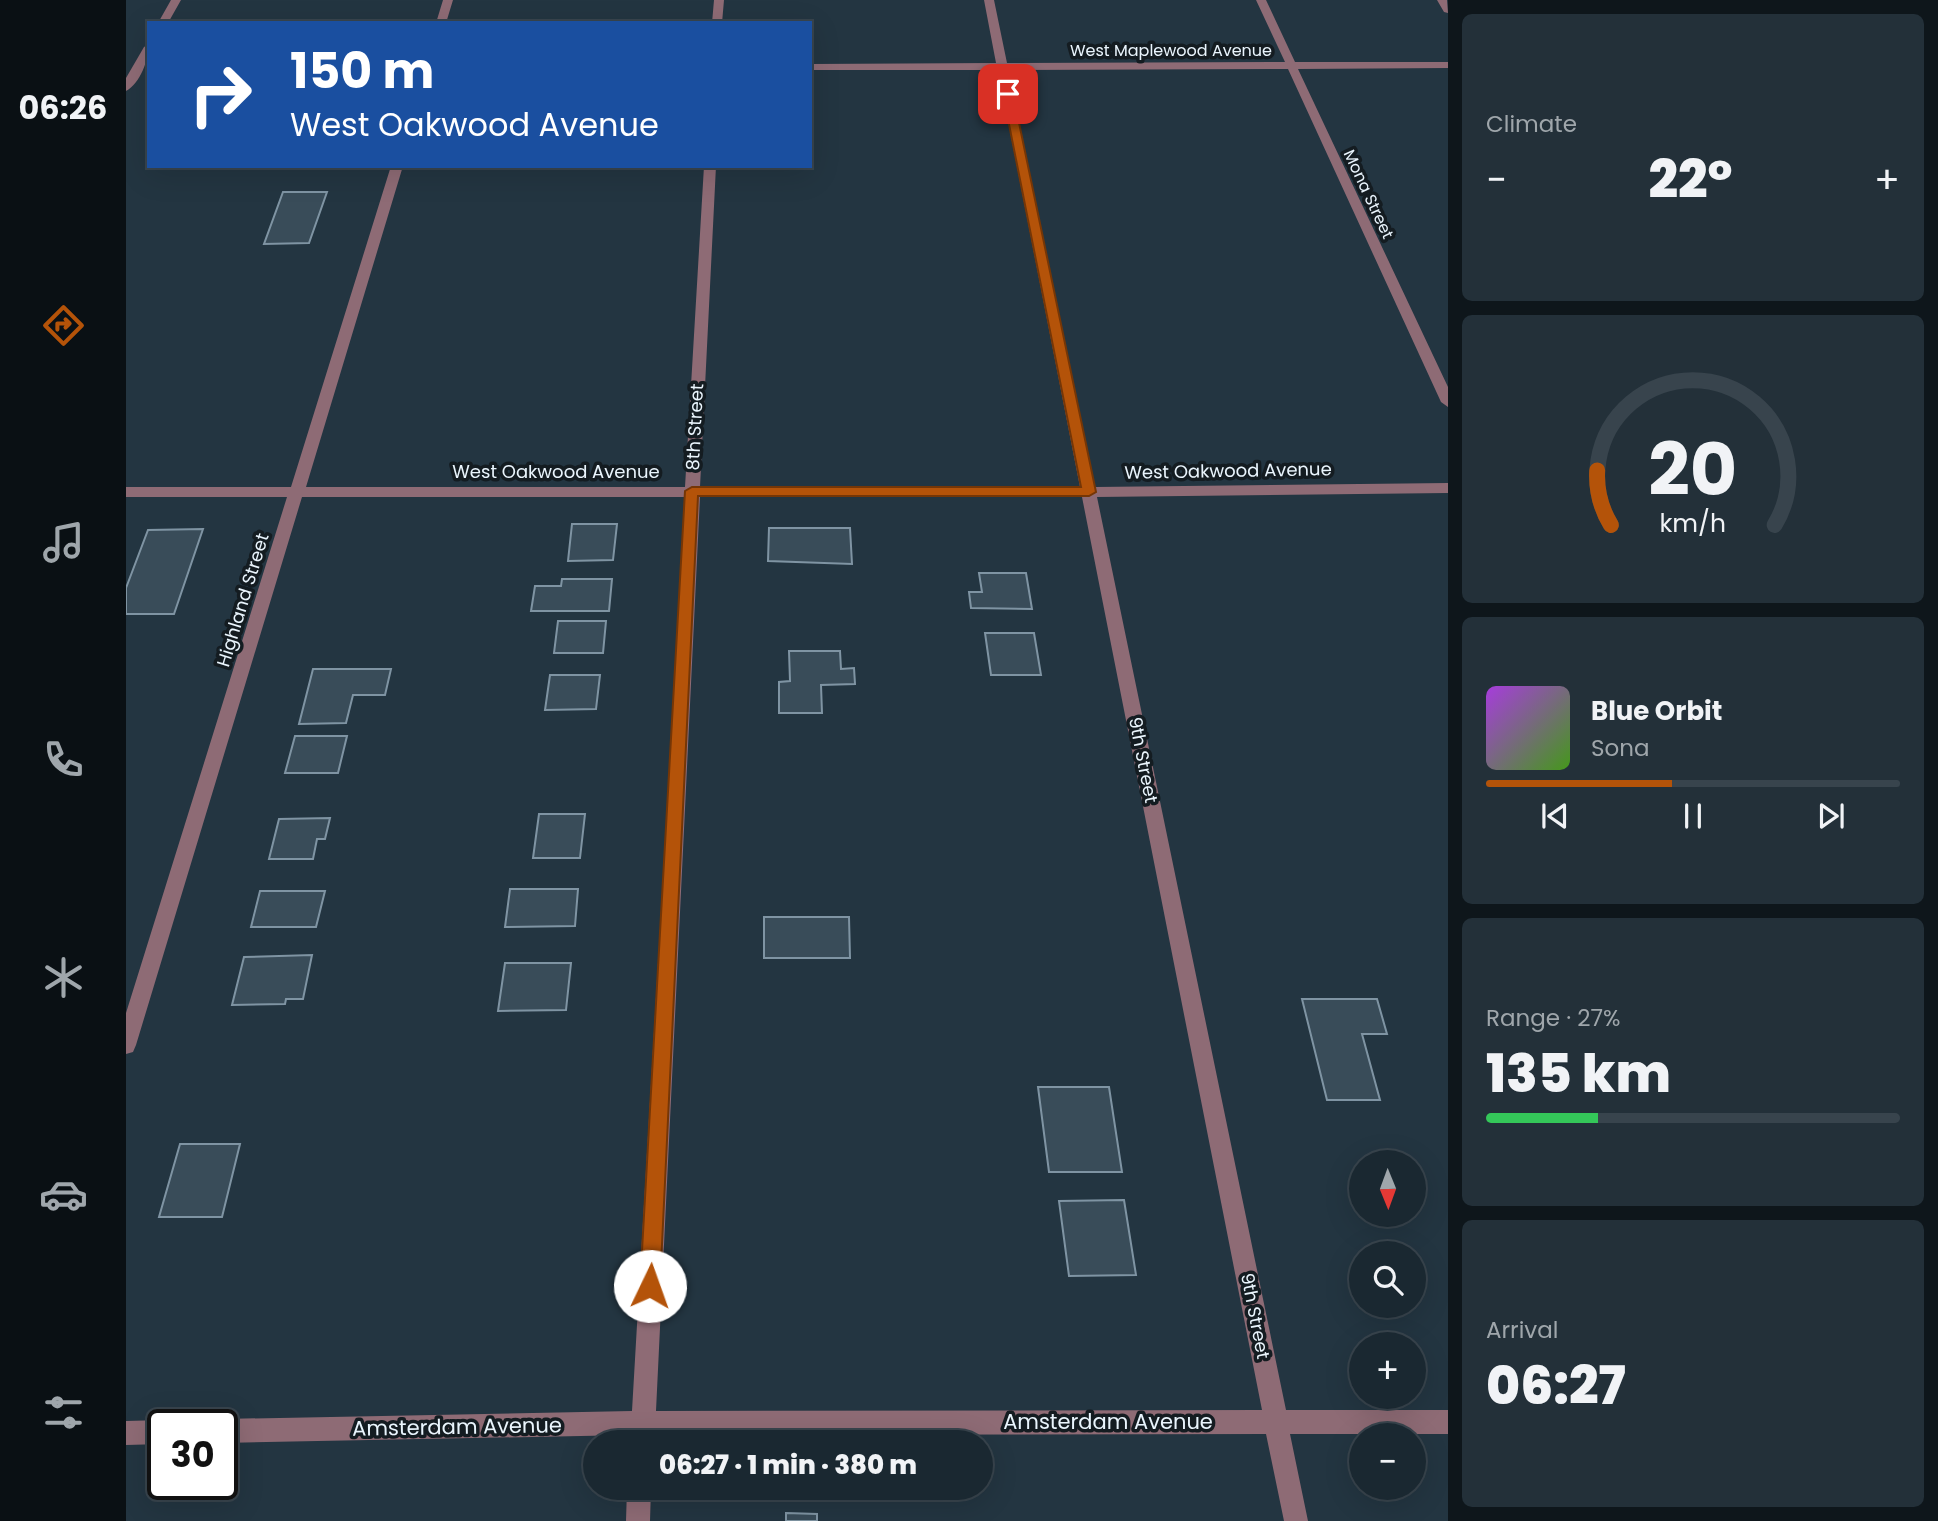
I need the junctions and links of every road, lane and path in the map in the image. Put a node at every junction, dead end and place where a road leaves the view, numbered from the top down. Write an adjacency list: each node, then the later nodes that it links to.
1 (176, 0): 8 (street)
2 (448, 0): 9 (street)
3 (719, 0): 10 (street)
4 (989, 0): 16 (street, 9th Street)
5 (1261, 0): 12 (street, Mona Street)
6 (1442, 0): 7 (street)
7 (1448, 10)
8 (164, 21)
9 (442, 21)
10 (718, 21)
11 (147, 50): 15 (street)
12 (1291, 65): 13 (street, West Maplewood Avenue); 16 (street, West Maplewood Avenue); 20 (street, Mona Street)
13 (1448, 65)
14 (812, 67): 16 (street, West Maplewood Avenue)
15 (137, 68): 17 (street)
16 (1003, 68): 25 (street, 9th Street)
17 (126, 88)
18 (396, 168): 24 (street, Highland Street)
19 (710, 168): 22 (street, 8th Street)
20 (1448, 402)
21 (1448, 488): 25 (street, West Oakwood Avenue)
22 (692, 491): 24 (street, West Oakwood Avenue); 25 (street, West Oakwood Avenue); 29 (street, 8th Street)
23 (126, 492): 24 (street, West Oakwood Avenue)
24 (296, 492): 26 (street, Highland Street)
25 (1089, 492): 27 (street, 9th Street)
26 (126, 1045)
27 (1276, 1422): 28 (street, Amsterdam Avenue); 30 (street, Amsterdam Avenue); 37 (street, 9th Street)
28 (1448, 1422)
29 (642, 1430)
30 (815, 1430)
31 (238, 1431): 34 (street, Amsterdam Avenue)
32 (147, 1432): 33 (street)
33 (126, 1433)
34 (583, 1433)
35 (639, 1500): 36 (street)
36 (638, 1521)
37 (1296, 1521)

